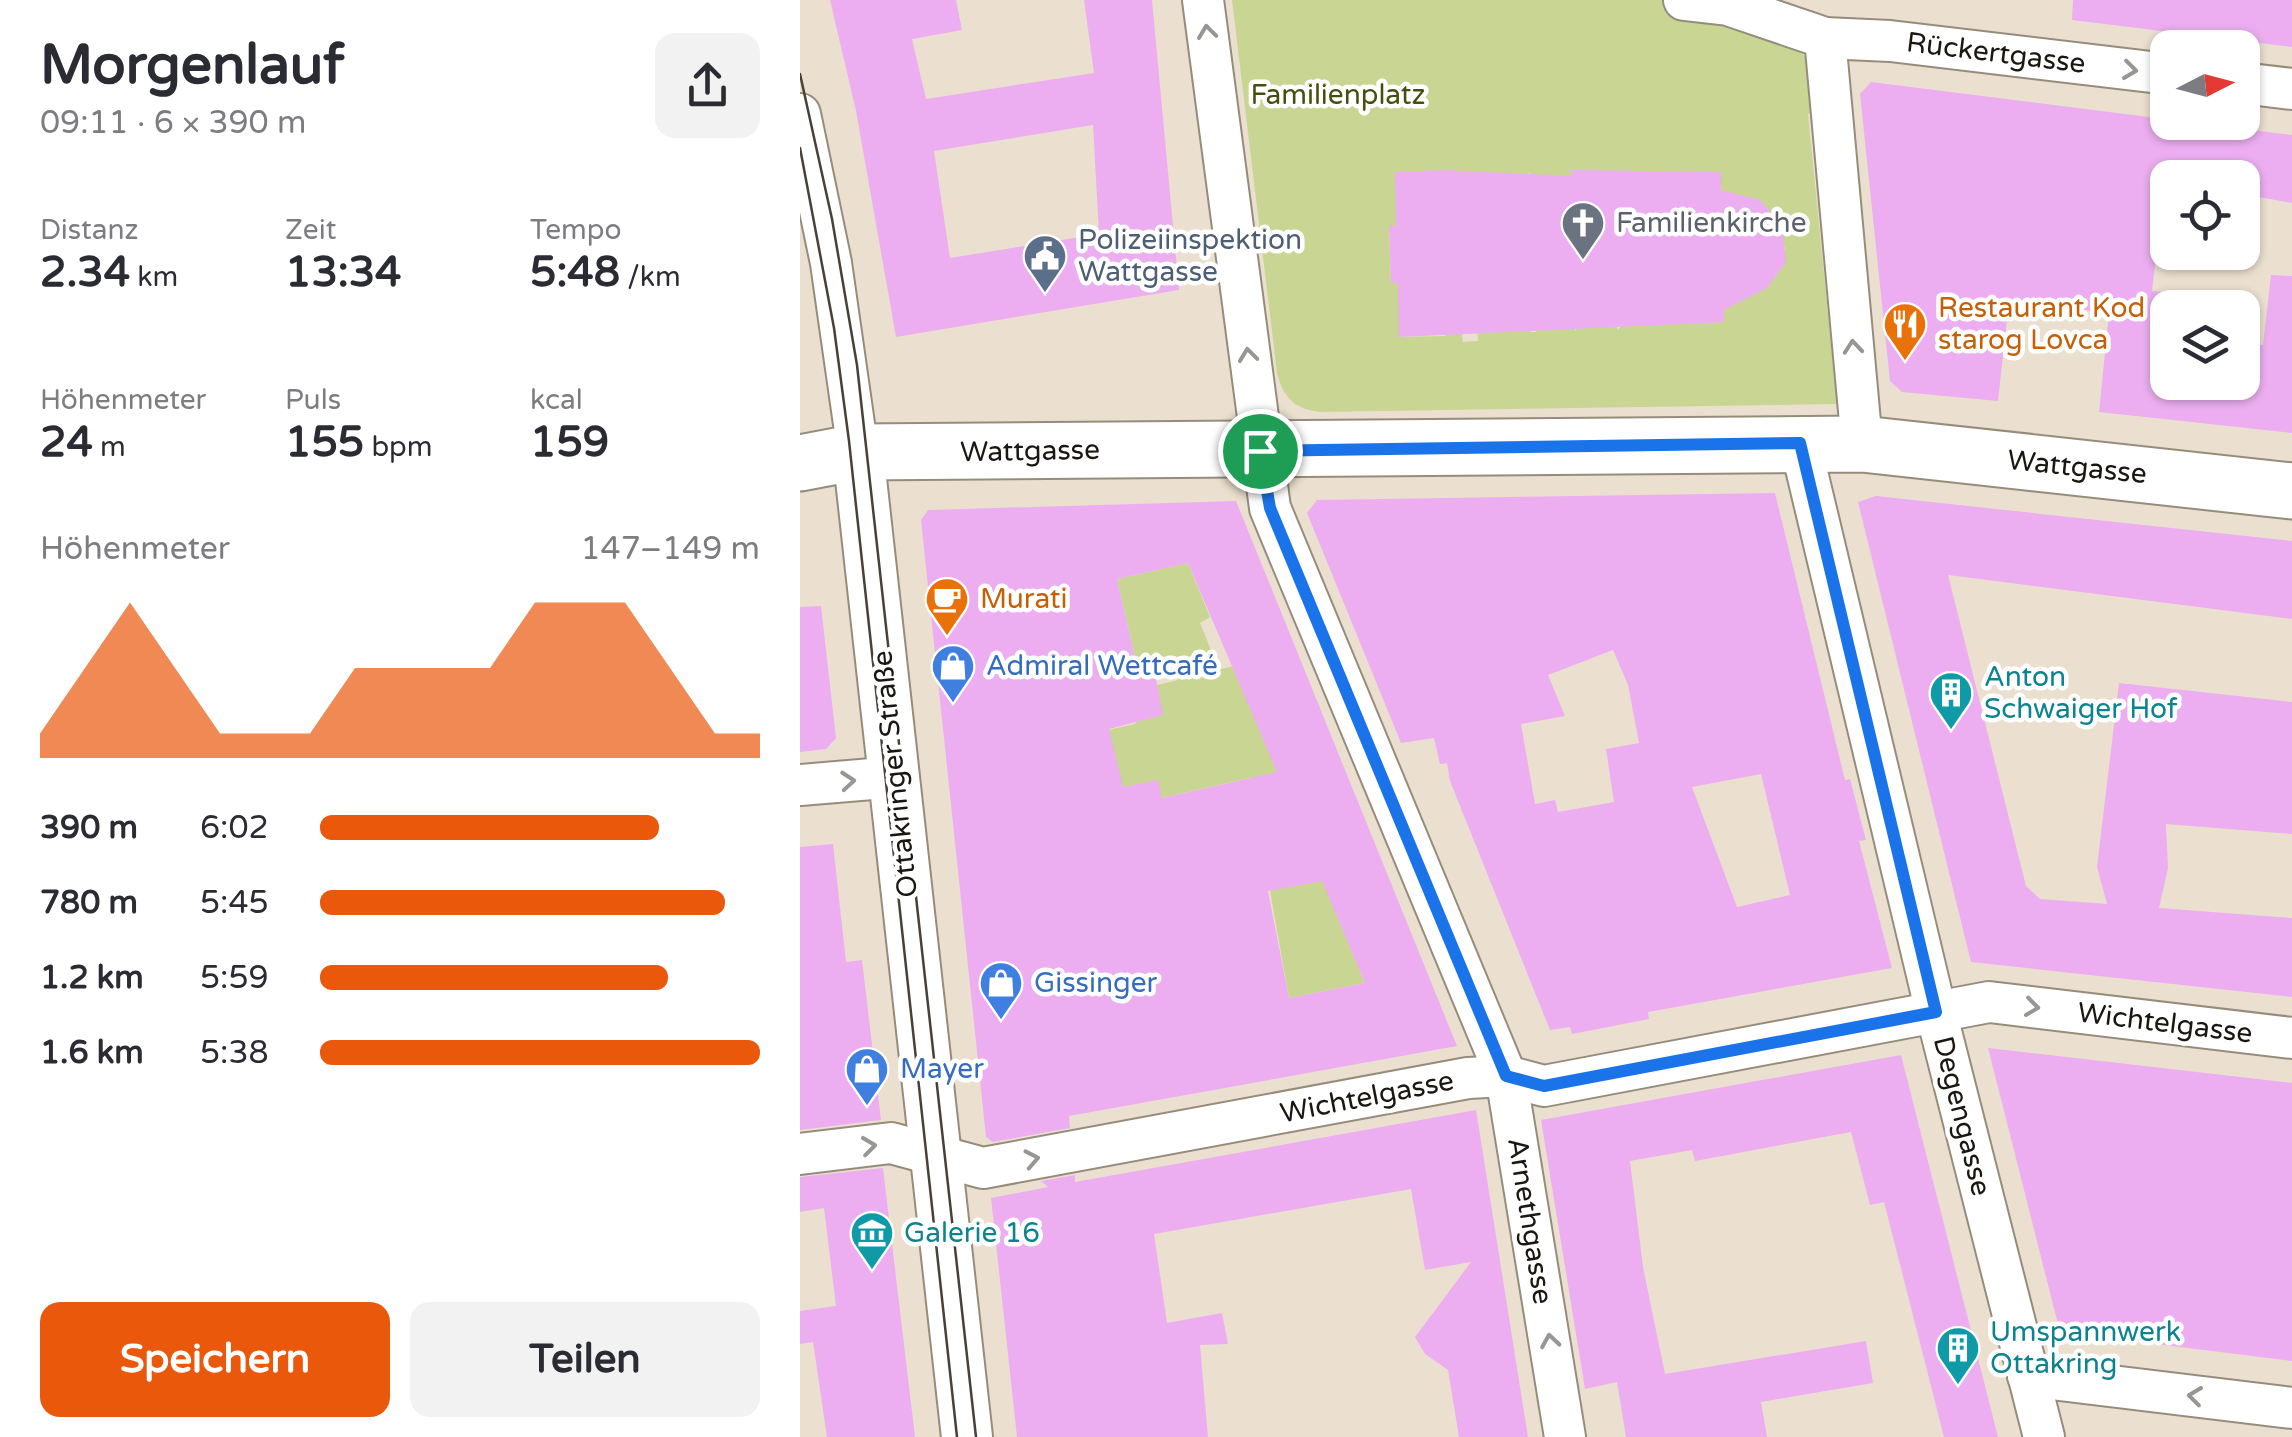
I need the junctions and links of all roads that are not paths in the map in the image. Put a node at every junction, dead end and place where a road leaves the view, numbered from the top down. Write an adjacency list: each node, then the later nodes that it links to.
1 (1204, 0): 11 (street, one-way to 1)
2 (1684, 0): 3 (street)
3 (1729, 3): 4 (street)
4 (1825, 38): 5 (street, Rückertgasse, one-way to 5); 10 (street, one-way to 4)
5 (2150, 72)
6 (2260, 85): 7 (street)
7 (2292, 89)
8 (800, 114): 12 (street, Ottakringer Straße)
9 (1800, 443): 10 (main road); 11 (main road); 17 (street, Degengasse)
10 (1862, 444): 14 (main road, Wattgasse)
11 (1260, 451): 12 (main road, Wattgasse); 19 (street, Arnethgasse)
12 (858, 452): 13 (main road, Wattgasse); 15 (street, Ottakringer Straße)
13 (800, 463)
14 (2292, 490)
15 (896, 777): 16 (street, one-way to 15); 21 (street, Ottakringer Straße)
16 (800, 786)
17 (1936, 1012): 18 (street, Wichtelgasse, one-way to 18); 19 (street, Wichtelgasse); 22 (street, Degengasse)
18 (2292, 1038)
19 (1506, 1076): 21 (street, Wichtelgasse, one-way to 19); 25 (street, Arnethgasse, one-way to 19)
20 (800, 1154): 21 (street, Wichtelgasse, one-way to 21)
21 (936, 1158): 24 (street, Ottakringer Straße)
22 (2028, 1376): 23 (street, one-way to 22); 26 (street, Degengasse)
23 (2292, 1408)
24 (967, 1437)
25 (1565, 1437)
26 (2044, 1437)

